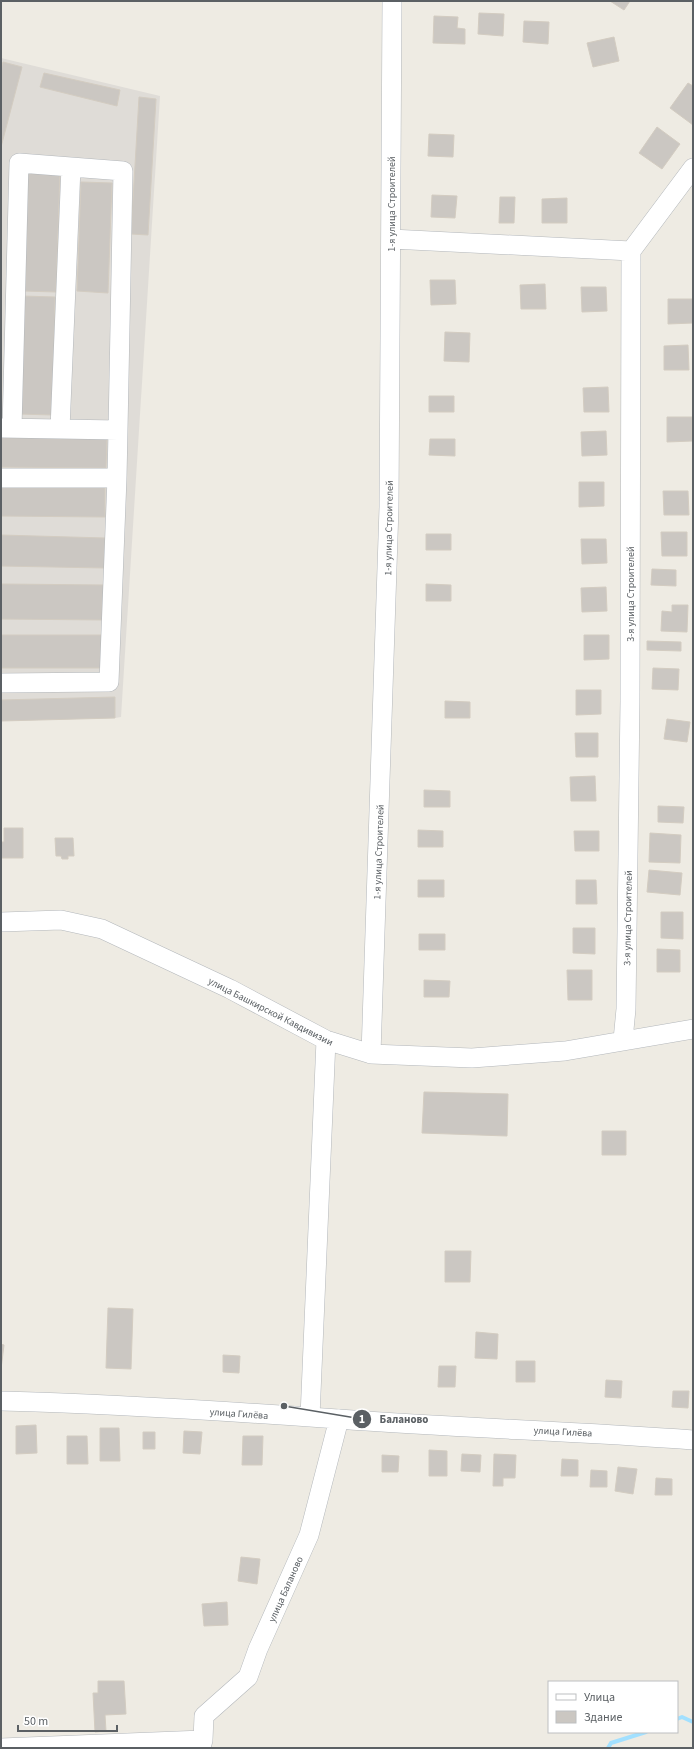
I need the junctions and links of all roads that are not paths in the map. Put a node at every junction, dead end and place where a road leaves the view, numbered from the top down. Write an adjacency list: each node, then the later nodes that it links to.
1 (392, 1): 4 (street, 1-я улица Строителей)
2 (71, 167): 6 (street); 7 (street); 8 (street)
3 (693, 168): 5 (street)
4 (390, 239): 5 (street); 16 (street, 1-я улица Строителей)
5 (631, 251): 15 (street, 3-я улица Строителей)
6 (7, 428): 7 (street)
7 (60, 429): 8 (street)
8 (118, 430): 10 (street)
9 (1, 478): 10 (street)
10 (117, 478): 11 (street)
11 (1, 683)
12 (1, 922): 14 (street, улица Башкирской Кавдивизии)
13 (693, 1029): 15 (street, улица Башкирской Кавдивизии)
14 (326, 1040): 16 (street, улица Башкирской Кавдивизии); 18 (street)
15 (622, 1040): 16 (street, улица Башкирской Кавдивизии)
16 (371, 1054)
17 (1, 1401): 18 (street, улица Гилёва)
18 (310, 1417): 19 (street, улица Гилёва)
19 (339, 1420): 20 (street, улица Гилёва); 21 (street, улица Баланово)
20 (693, 1440)
21 (202, 1744): 22 (street, улица Баланово)
22 (38, 1747): 23 (street, улица Баланово)
23 (1, 1748)

